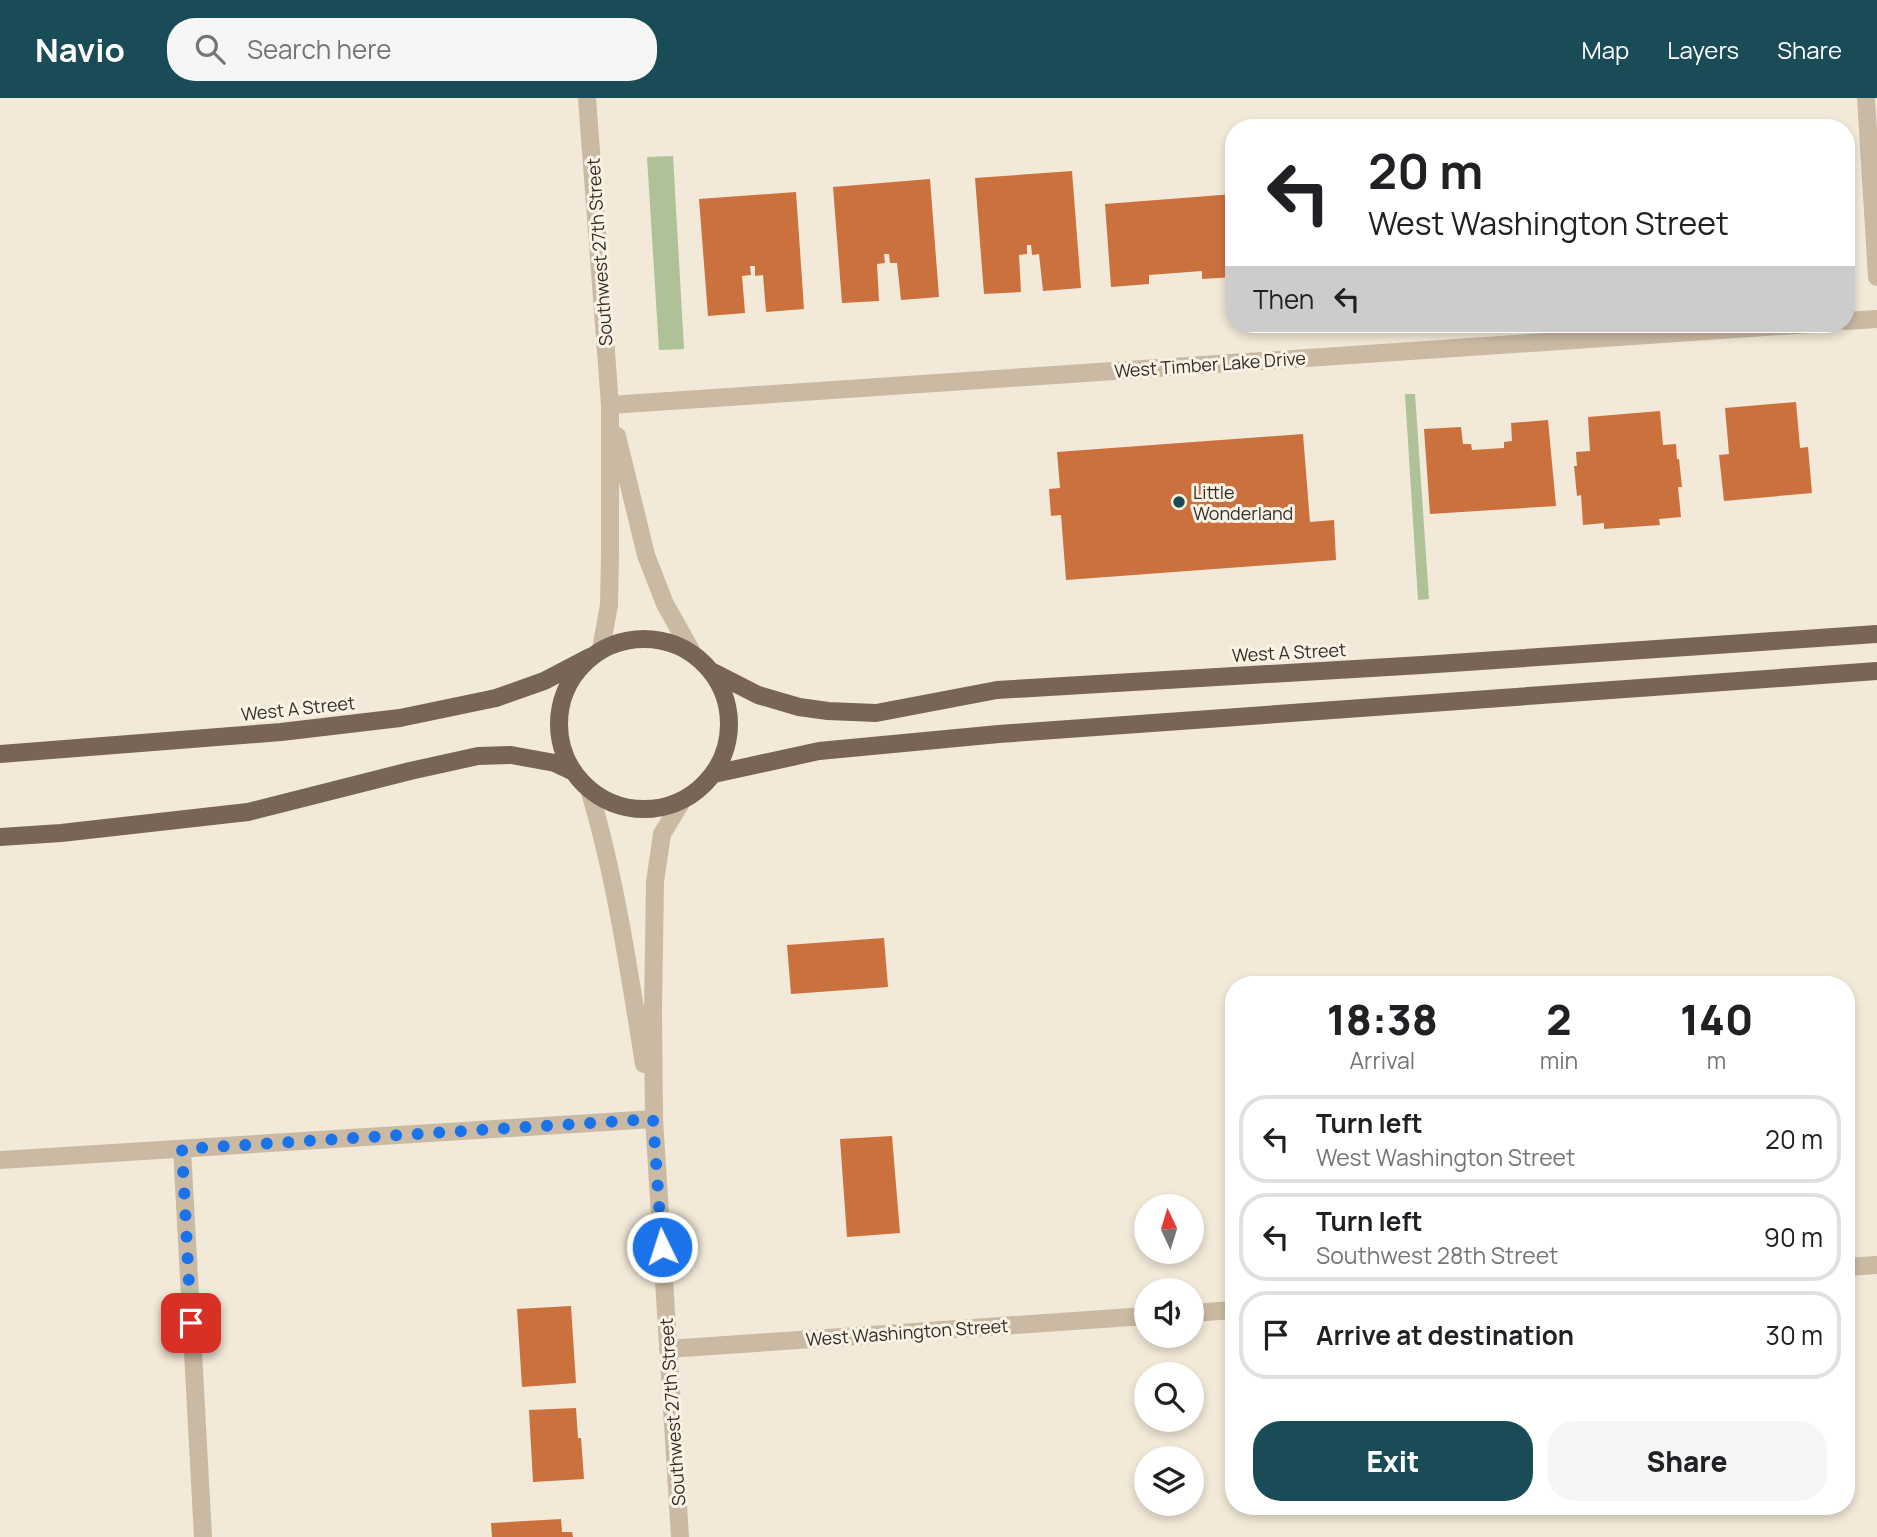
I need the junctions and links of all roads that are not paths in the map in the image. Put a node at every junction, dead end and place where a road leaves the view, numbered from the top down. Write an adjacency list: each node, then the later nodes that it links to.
1 (587, 98): 7 (street, Southwest 27th Street)
2 (1866, 98): 3 (street)
3 (1877, 277)
4 (1877, 319): 5 (street)
5 (1855, 320)
6 (1678, 333): 7 (street, West Timber Lake Drive)
7 (610, 405): 9 (street, Southwest 27th Street); 10 (street, Southwest 27th Street)
8 (1877, 634): 12 (main road, West A Street)
9 (692, 652): 10 (main road); 12 (main road)
10 (596, 653): 13 (main road, West A Street); 14 (main road)
11 (1877, 671): 15 (main road)
12 (713, 672): 15 (main road)
13 (0, 754)
14 (572, 771): 16 (main road); 18 (main road)
15 (714, 774): 17 (main road)
16 (589, 789): 17 (main road); 19 (street, Southwest 27th Street)
17 (682, 801): 19 (street, Southwest 27th Street)
18 (0, 837)
19 (653, 1119): 20 (street); 27 (street, Southwest 27th Street)
20 (182, 1149): 21 (street); 28 (street)
21 (0, 1160)
22 (1877, 1265): 23 (street)
23 (1855, 1266)
24 (1225, 1310): 25 (street)
25 (1204, 1311)
26 (1134, 1317): 27 (street, West Washington Street)
27 (668, 1349): 29 (street, Southwest 27th Street)
28 (203, 1537)
29 (680, 1537)

